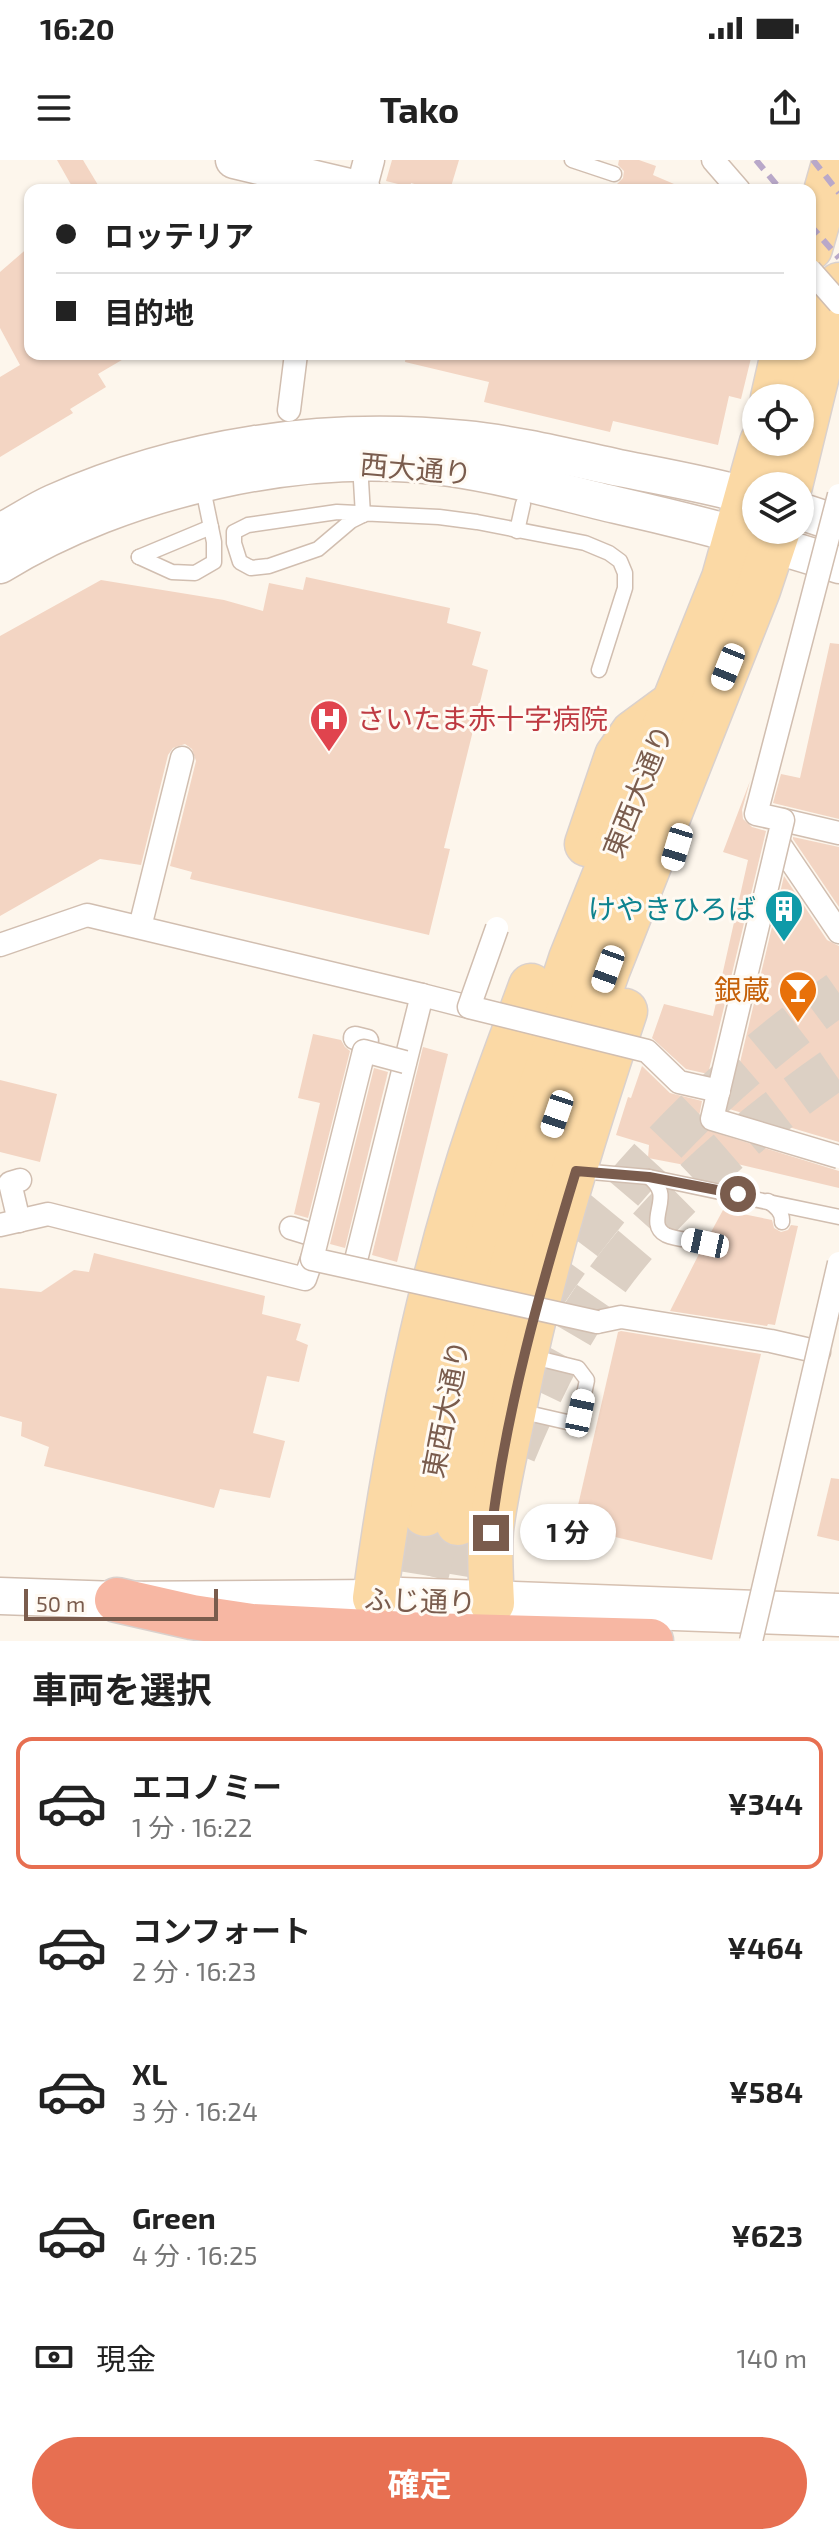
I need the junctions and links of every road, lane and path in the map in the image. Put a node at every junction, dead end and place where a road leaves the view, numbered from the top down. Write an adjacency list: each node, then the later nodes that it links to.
1 (234, 160): 7 (street)
2 (369, 160): 8 (street)
3 (572, 160): 6 (lane)
4 (713, 160): 9 (street)
5 (835, 160): 10 (main road)
6 (614, 174)
7 (336, 184)
8 (363, 184)
9 (734, 184)
10 (816, 227)
11 (816, 276): 12 (street, bridge)
12 (838, 300): 18 (main road)
13 (295, 360): 16 (street)
14 (782, 360): 15 (main road)
15 (776, 384)
16 (289, 410)
17 (360, 463): 19 (street, 西大通り); 23 (lane); 24 (street, 西大通り)
18 (794, 472)
19 (202, 484): 27 (lane); 33 (street, 西大通り)
20 (839, 495): 39 (street, bridge)
21 (523, 504): 28 (lane)
22 (742, 511): 29 (street, 西大通り)
23 (363, 515): 23 (lane); 28 (lane)
24 (742, 515)
25 (814, 522): 26 (street, 西大通り)
26 (839, 524)
27 (211, 527): 27 (lane)
28 (517, 531): 35 (lane)
29 (0, 532)
30 (748, 544): 36 (main road, 東西大通り)
31 (763, 544): 37 (main road, 東西大通り)
32 (806, 544): 34 (street, 西大通り)
33 (0, 565)
34 (839, 565)
35 (599, 670)
36 (674, 703): 37 (main road, 東西大通り); 68 (main road)
37 (697, 744): 50 (main road)
38 (182, 758): 41 (street)
39 (781, 831): 40 (street); 43 (street); 48 (street, bridge)
40 (839, 833)
41 (140, 927): 44 (street); 45 (street)
42 (497, 928): 46 (street, bridge)
43 (839, 932)
44 (0, 945)
45 (422, 995): 46 (street); 47 (street)
46 (469, 1007): 48 (street, bridge)
47 (405, 1062): 58 (street, bridge); 62 (street)
48 (719, 1091): 49 (street, bridge)
49 (839, 1157)
50 (576, 1171): 51 (lane); 65 (main road)
51 (649, 1177): 53 (lane); 59 (lane)
52 (20, 1180): 56 (street)
53 (768, 1200): 54 (lane); 55 (lane)
54 (839, 1217)
55 (782, 1222)
56 (9, 1223): 60 (street)
57 (291, 1228): 58 (street)
58 (317, 1236): 60 (street, bridge)
59 (705, 1243)
60 (312, 1259): 62 (street, bridge)
61 (839, 1263): 64 (street, bridge)
62 (354, 1268): 64 (street, bridge)
63 (839, 1303): 72 (lane)
64 (819, 1352): 72 (street, bridge)
65 (524, 1355): 66 (main road); 66 (lane)
66 (514, 1410): 70 (main road)
67 (0, 1596): 69 (street, ふじ通り)
68 (375, 1598): 69 (street, ふじ通り); 70 (main road, ふじ通り); 73 (highway)
69 (117, 1600): 73 (highway)
70 (492, 1603): 72 (main road, ふじ通り)
71 (839, 1615): 72 (main road, ふじ通り)
72 (758, 1627)
73 (427, 1635): 74 (highway)
74 (651, 1641)

